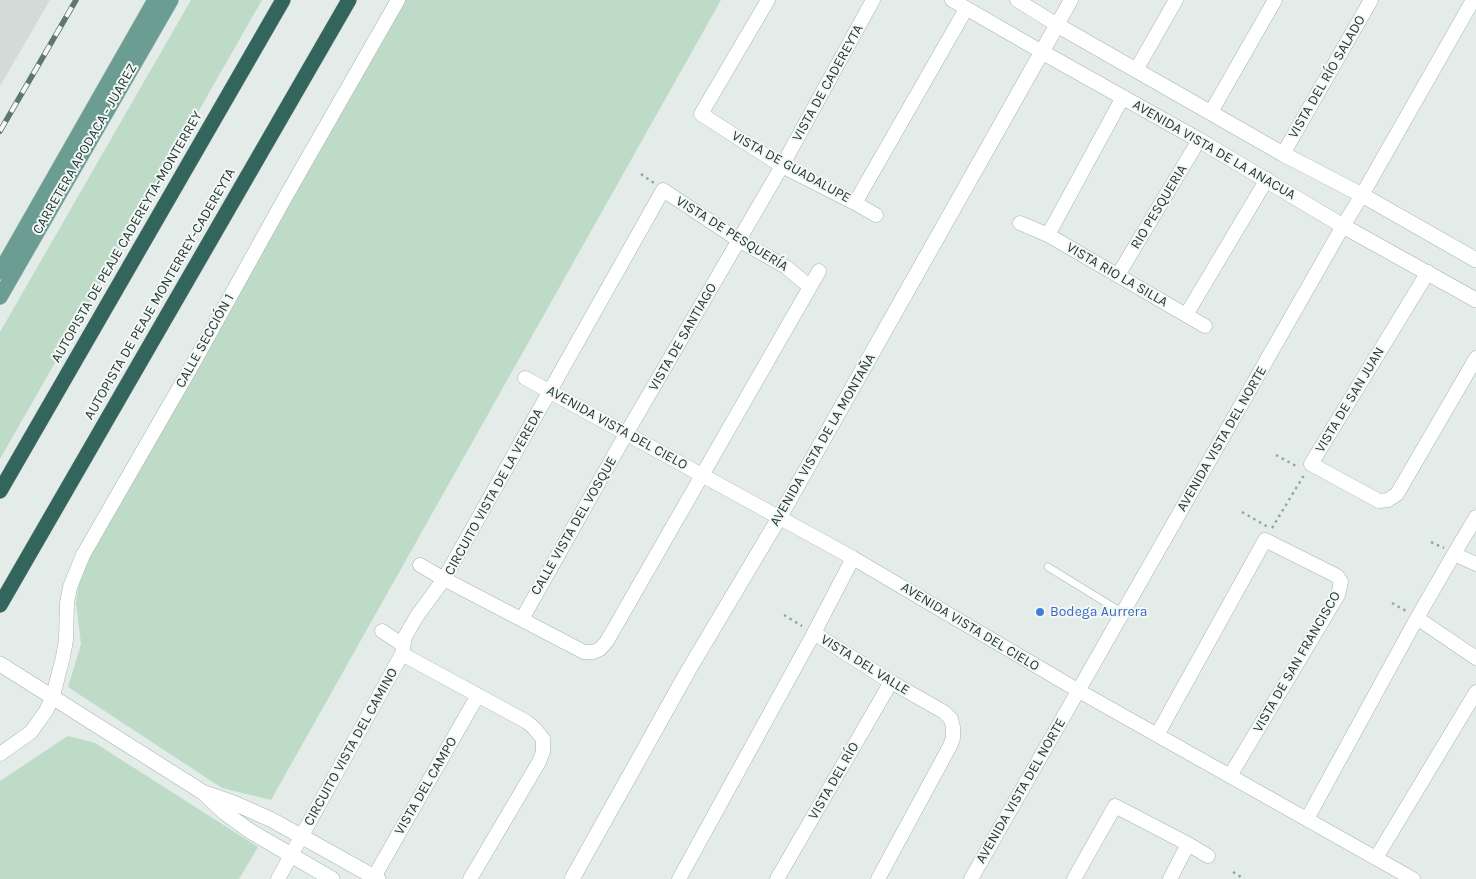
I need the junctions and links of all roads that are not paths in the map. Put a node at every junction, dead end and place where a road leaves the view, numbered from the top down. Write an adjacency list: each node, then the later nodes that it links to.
1 (155, 0): 34 (main road)
2 (171, 0): 38 (main road, CARRETERA APODACA - JUAREZ)
3 (283, 0): 47 (highway, AUTOPISTA DE PEAJE CADEREYTA-MONTERREY)
4 (349, 0): 56 (highway, AUTOPISTA DE PEAJE MONTERREY-CADEREYTA)
5 (398, 0): 69 (street, CALLE SECCIÓN 1)
6 (768, 0): 23 (street, VISTA DE GUADALUPE)
7 (873, 0): 23 (street, VISTA DE CADEREYTA)
8 (952, 0): 15 (street, AVENIDA VISTA DE LA ANACUA)
9 (1017, 0): 16 (street)
10 (1071, 0): 16 (street, AVENIDA VISTA DE LA MONTAÑA)
11 (1176, 0): 18 (street)
12 (1275, 0): 20 (street)
13 (1371, 0): 22 (street, VISTA DEL RÍO SALADO)
14 (1473, 0): 25 (street, AVENIDA VISTA DEL NORTE)
15 (966, 9): 17 (street, AVENIDA VISTA DE LA ANACUA); 26 (street, VISTA DE GUADALUPE)
16 (1057, 25): 17 (street, AVENIDA VISTA DE LA MONTAÑA); 18 (street)
17 (1042, 52): 19 (street, AVENIDA VISTA DE LA ANACUA); 49 (street, AVENIDA VISTA DE LA MONTAÑA)
18 (1136, 70): 20 (street)
19 (1123, 97): 21 (street, AVENIDA VISTA DE LA ANACUA); 30 (street)
20 (1211, 112): 22 (street)
21 (1199, 140): 24 (street, AVENIDA VISTA DE LA ANACUA); 36 (street, RIO PESQUERIA)
22 (1283, 154): 25 (street)
23 (782, 166): 26 (street, VISTA DE GUADALUPE); 31 (street, VISTA DE CADEREYTA)
24 (1267, 180): 29 (street, AVENIDA VISTA DE LA ANACUA); 40 (street)
25 (1362, 195): 29 (street, AVENIDA VISTA DEL NORTE); 32 (street)
26 (855, 203): 27 (street)
27 (876, 216)
28 (1020, 222): 30 (street, VISTA RIO LA SILLA)
29 (1342, 226): 35 (street, AVENIDA VISTA DE LA ANACUA); 57 (street, AVENIDA VISTA DEL NORTE)
30 (1048, 235): 36 (street, VISTA RIO LA SILLA)
31 (740, 241): 37 (street, VISTA DE PESQUERÍA); 44 (street, VISTA DE PESQUERÍA); 45 (street, VISTA DE SANTIAGO)
32 (1476, 260)
33 (819, 271): 37 (street)
34 (0, 272)
35 (1428, 272): 39 (street, AVENIDA VISTA DE LA ANACUA); 42 (street, VISTA DE SAN JUAN)
36 (1118, 275): 40 (street, VISTA RIO LA SILLA)
37 (810, 287): 46 (street)
38 (0, 297)
39 (1476, 300)
40 (1186, 315): 41 (street, VISTA RIO LA SILLA)
41 (1205, 326)
42 (1476, 358)
43 (524, 378): 44 (street, AVENIDA VISTA DEL CIELO)
44 (550, 392): 45 (street, AVENIDA VISTA DEL CIELO); 55 (street, CIRCUITO VISTA DE LA VEREDA)
45 (626, 434): 46 (street, AVENIDA VISTA DEL CIELO); 59 (street, CALLE VISTA DEL VOSQUE)
46 (701, 475): 49 (street, AVENIDA VISTA DEL CIELO); 59 (street, CIRCUITO VISTA DE LA VEREDA)
47 (0, 491)
48 (1476, 517): 50 (street)
49 (779, 518): 51 (street, AVENIDA VISTA DEL CIELO); 84 (street, AVENIDA VISTA DE LA MONTAÑA)
50 (1454, 554): 52 (street); 58 (street)
51 (853, 558): 61 (street); 66 (street, AVENIDA VISTA DEL CIELO)
52 (1476, 564)
53 (420, 566): 55 (street)
54 (1048, 567): 57 (lane)
55 (444, 579): 59 (street, CIRCUITO VISTA DE LA VEREDA); 62 (street)
56 (0, 605)
57 (1123, 613): 66 (street, AVENIDA VISTA DEL NORTE)
58 (1418, 618): 63 (street); 74 (street)
59 (522, 619)
60 (382, 631): 62 (street)
61 (814, 632): 65 (street, VISTA DEL VALLE); 85 (street, VISTA DEL VALLE)
62 (403, 649): 68 (street, CIRCUITO VISTA DEL CAMINO); 75 (street, CIRCUITO VISTA DEL CAMINO)
63 (1476, 658)
64 (0, 664): 69 (street)
65 (891, 682): 86 (street, VISTA DEL RÍO); 87 (street, VISTA DEL VALLE)
66 (1079, 691): 70 (street, AVENIDA VISTA DEL CIELO); 88 (street, AVENIDA VISTA DEL NORTE)
67 (1476, 692): 79 (street)
68 (478, 695): 80 (street, VISTA DEL CAMPO); 83 (street, CIRCUITO VISTA DEL CAMINO)
69 (53, 696): 71 (street, CALLE SECCIÓN 1); 73 (street)
70 (1157, 735): 72 (street, AVENIDA VISTA DEL CIELO); 72 (street, VISTA DE SAN FRANCISCO)
71 (0, 754)
72 (1230, 776): 74 (street, AVENIDA VISTA DEL CIELO)
73 (204, 793): 75 (street); 77 (street)
74 (1306, 819): 79 (street, AVENIDA VISTA DEL CIELO)
75 (302, 837): 77 (street, CIRCUITO VISTA DEL CAMINO); 80 (street)
76 (1188, 844): 78 (street); 89 (street); 90 (street)
77 (291, 856): 81 (street, CIRCUITO VISTA DEL CAMINO); 82 (street)
78 (1208, 856)
79 (1376, 858): 91 (street, AVENIDA VISTA DEL CIELO)
80 (376, 878)
81 (278, 879)
82 (332, 879)
83 (470, 879)
84 (572, 879)
85 (679, 879)
86 (777, 879)
87 (878, 879)
88 (971, 879)
89 (1074, 879)
90 (1170, 879)
91 (1413, 879)

